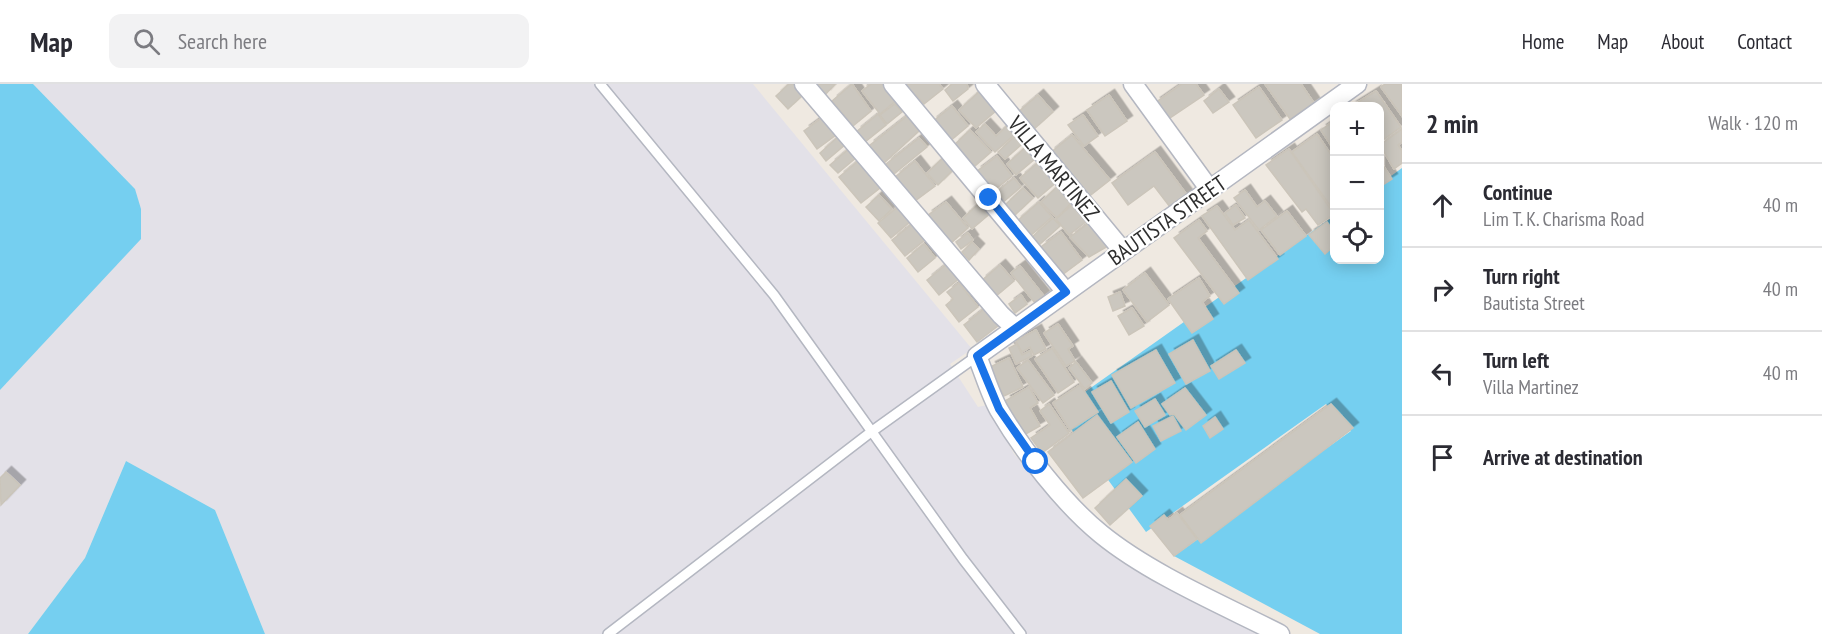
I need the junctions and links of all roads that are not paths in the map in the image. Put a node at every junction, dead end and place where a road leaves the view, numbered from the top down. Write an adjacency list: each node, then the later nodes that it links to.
1 (600, 84): 12 (lane)
2 (804, 84): 10 (street)
3 (893, 84): 9 (street)
4 (985, 84): 8 (street, VILLA MARTINEZ)
5 (1133, 84): 7 (street)
6 (1357, 84): 7 (street, BAUTISTA STREET)
7 (1210, 190): 8 (street, BAUTISTA STREET)
8 (1123, 251): 9 (street, BAUTISTA STREET)
9 (1066, 292): 10 (street, BAUTISTA STREET)
10 (1014, 328): 11 (street, BAUTISTA STREET)
11 (977, 356): 12 (lane); 15 (street)
12 (872, 432): 13 (lane); 14 (lane)
13 (608, 634)
14 (1021, 634)
15 (1280, 634)

